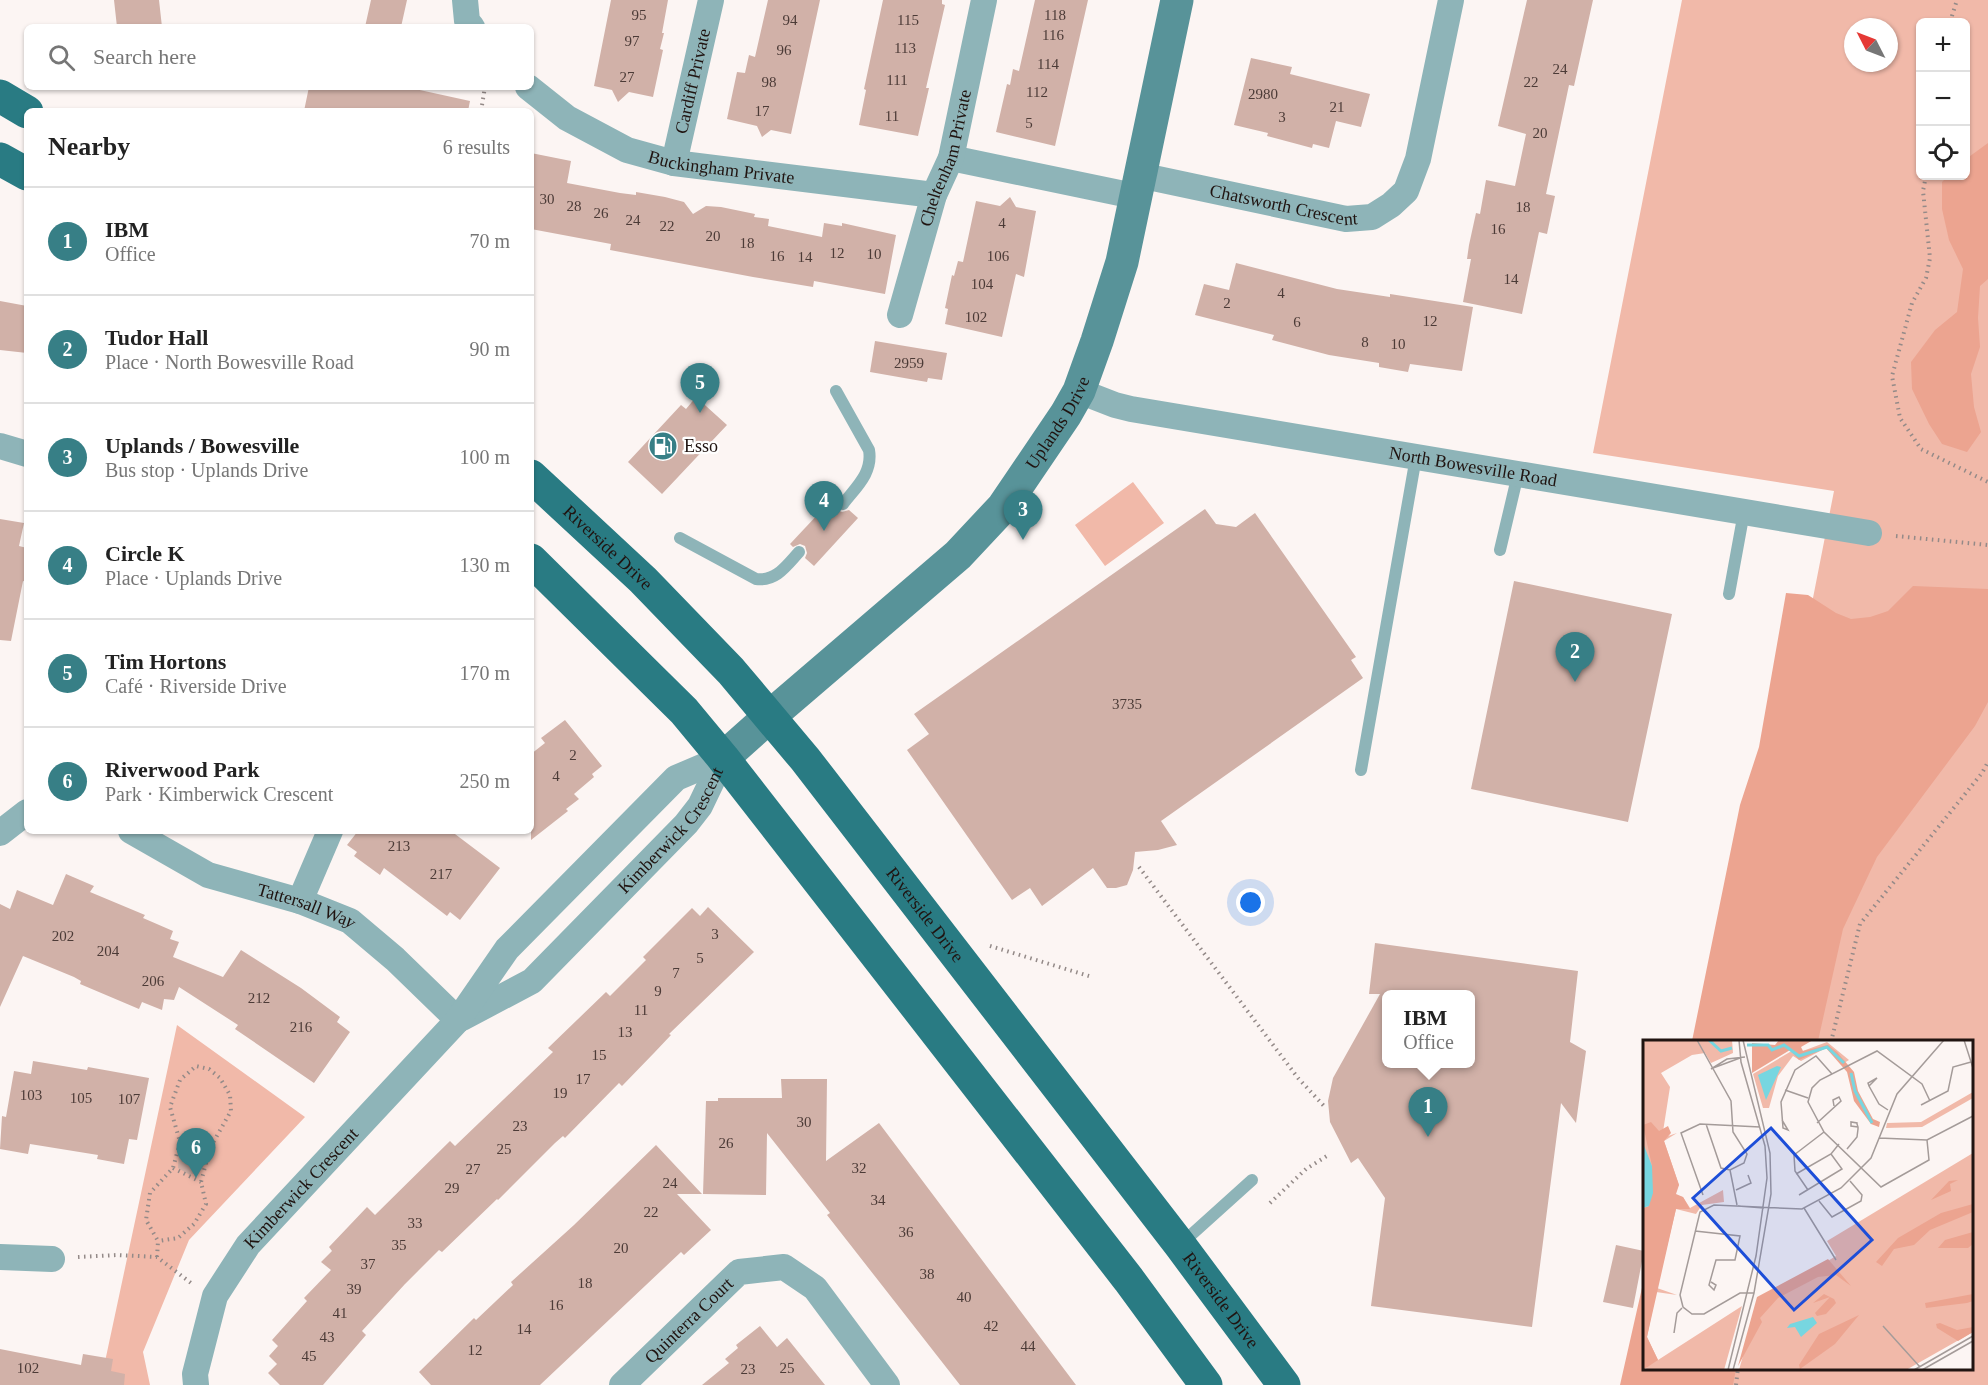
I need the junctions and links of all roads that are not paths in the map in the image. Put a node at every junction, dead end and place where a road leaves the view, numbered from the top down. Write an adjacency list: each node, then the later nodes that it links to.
1 (465, 0): 6 (street)
2 (711, 0): 12 (street, Cardiff Private)
3 (984, 0): 10 (street, Cheltenham Private)
4 (1177, 0): 14 (street, Uplands Drive)
5 (1451, 0): 14 (street, Chatsworth Crescent)
6 (470, 24)
7 (532, 90): 12 (street, Buckingham Private)
8 (0, 96): 9 (main road)
9 (24, 110)
10 (951, 158): 14 (street); 15 (street, Cheltenham Private)
11 (0, 159): 13 (main road)
12 (674, 163): 15 (street, Buckingham Private)
13 (24, 172)
14 (1137, 186): 18 (street, Uplands Drive)
15 (934, 195): 16 (street, Cheltenham Private)
16 (900, 315)
17 (836, 390): 24 (lane)
18 (1079, 390): 21 (street, North Bowesville Road); 32 (street, Uplands Drive)
19 (0, 446): 20 (street)
20 (24, 453)
21 (1416, 457): 22 (street, North Bowesville Road); 34 (lane)
22 (1518, 474): 25 (street, North Bowesville Road); 28 (lane)
23 (534, 479): 32 (main road, Riverside Drive)
24 (843, 504)
25 (1744, 512): 26 (street, North Bowesville Road); 31 (lane)
26 (1869, 533)
27 (680, 538): 29 (lane)
28 (1500, 550)
29 (799, 552)
30 (534, 563): 33 (main road)
31 (1729, 594)
32 (769, 717): 33 (street, Uplands Drive); 42 (main road, Riverside Drive)
33 (723, 758): 40 (street, Kimberwick Crescent); 40 (street, Kimberwick Crescent); 48 (main road)
34 (1361, 770)
35 (24, 814): 36 (street)
36 (0, 832)
37 (136, 834): 39 (street, Tattersall Way)
38 (329, 834): 39 (street)
39 (300, 900): 40 (street, Tattersall Way)
40 (458, 1020): 45 (street, Kimberwick Crescent)
41 (1252, 1180): 42 (lane)
42 (1180, 1245): 49 (main road, Riverside Drive)
43 (0, 1257): 44 (street)
44 (52, 1258)
45 (196, 1385)
46 (622, 1385): 47 (street, Quinterra Court)
47 (887, 1385)
48 (1206, 1385)
49 (1284, 1385)

